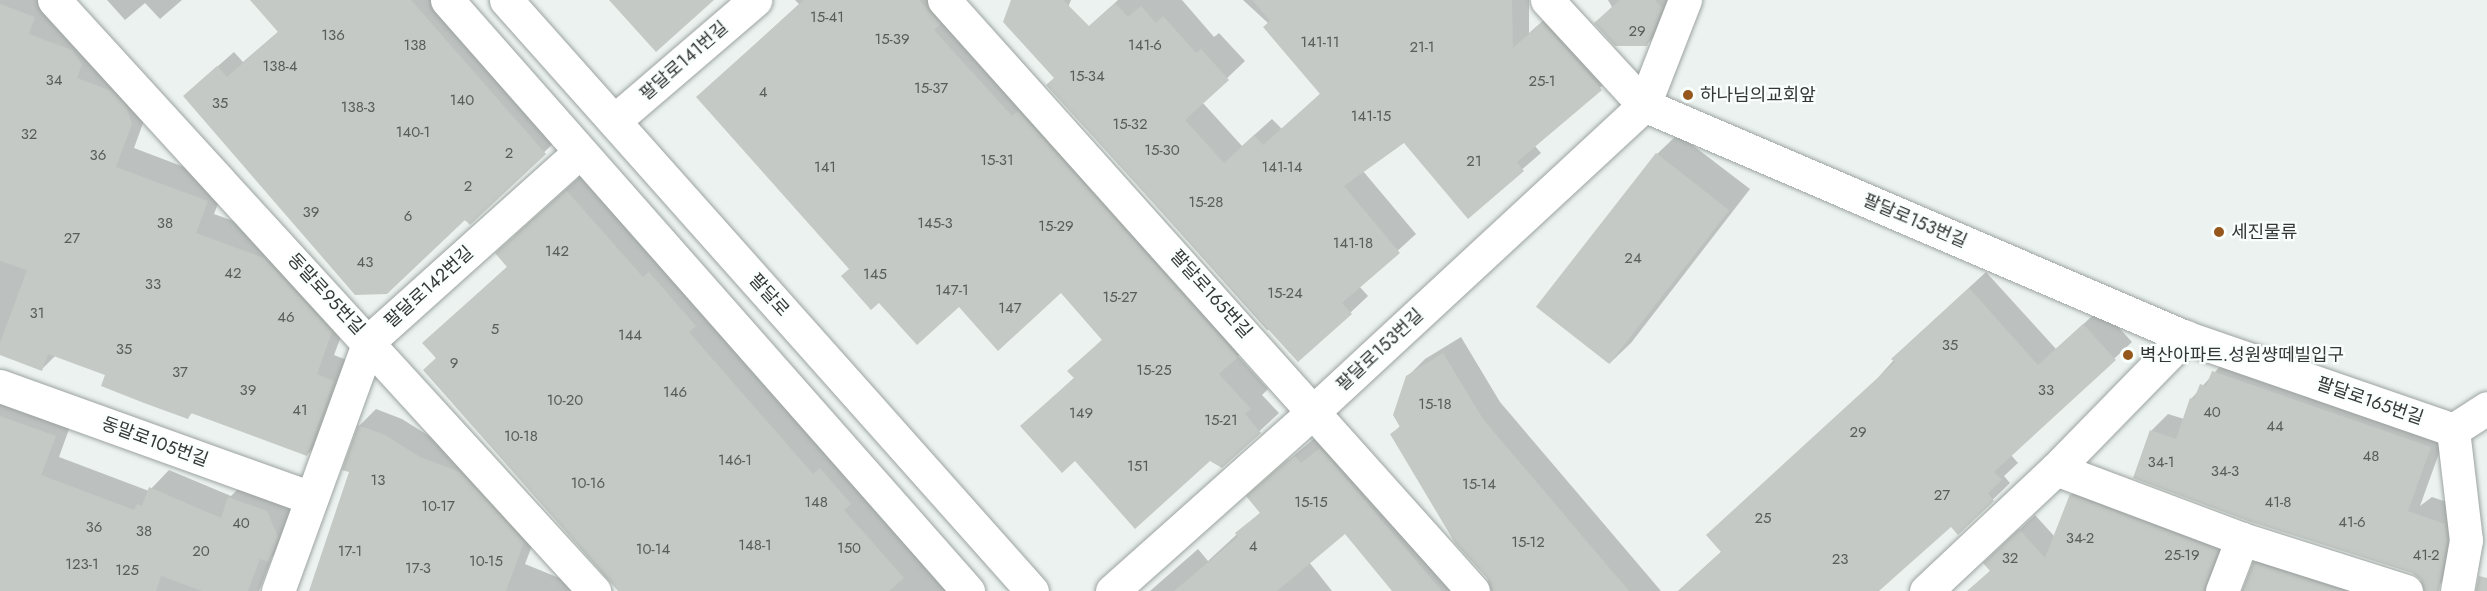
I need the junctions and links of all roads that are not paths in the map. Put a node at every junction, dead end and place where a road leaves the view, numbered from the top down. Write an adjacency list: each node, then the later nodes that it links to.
1 (54, 0): 12 (street, 동말로95번길)
2 (447, 0): 10 (street)
3 (506, 0): 9 (street, 팔달로)
4 (755, 0): 9 (street, 팔달로141번길)
5 (1547, 0): 8 (street, 팔달로153번길)
6 (1685, 0): 8 (street, 팔달로153번길)
7 (959, 6): 15 (street, 팔달로165번길)
8 (1644, 105): 11 (street, 팔달로153번길); 15 (street, 팔달로153번길)
9 (614, 121): 23 (street, 팔달로)
10 (580, 152): 12 (street, 팔달로142번길); 22 (street)
11 (2185, 338): 16 (street, 팔달로165번길); 17 (street)
12 (369, 341): 18 (street, 팔달로142번길); 21 (street, 동말로95번길)
13 (0, 386): 18 (street, 동말로105번길)
14 (2487, 408): 16 (street)
15 (1315, 410): 24 (street, 팔달로153번길); 25 (street, 팔달로165번길)
16 (2453, 430): 29 (street)
17 (2056, 470): 19 (street); 26 (street)
18 (311, 498): 20 (street, 팔달로142번길)
19 (2242, 539): 27 (street); 28 (street)
20 (278, 591)
21 (594, 591)
22 (968, 591)
23 (1032, 591)
24 (1112, 591)
25 (1473, 591)
26 (1926, 591)
27 (2222, 591)
28 (2406, 591)
29 (2457, 591)

